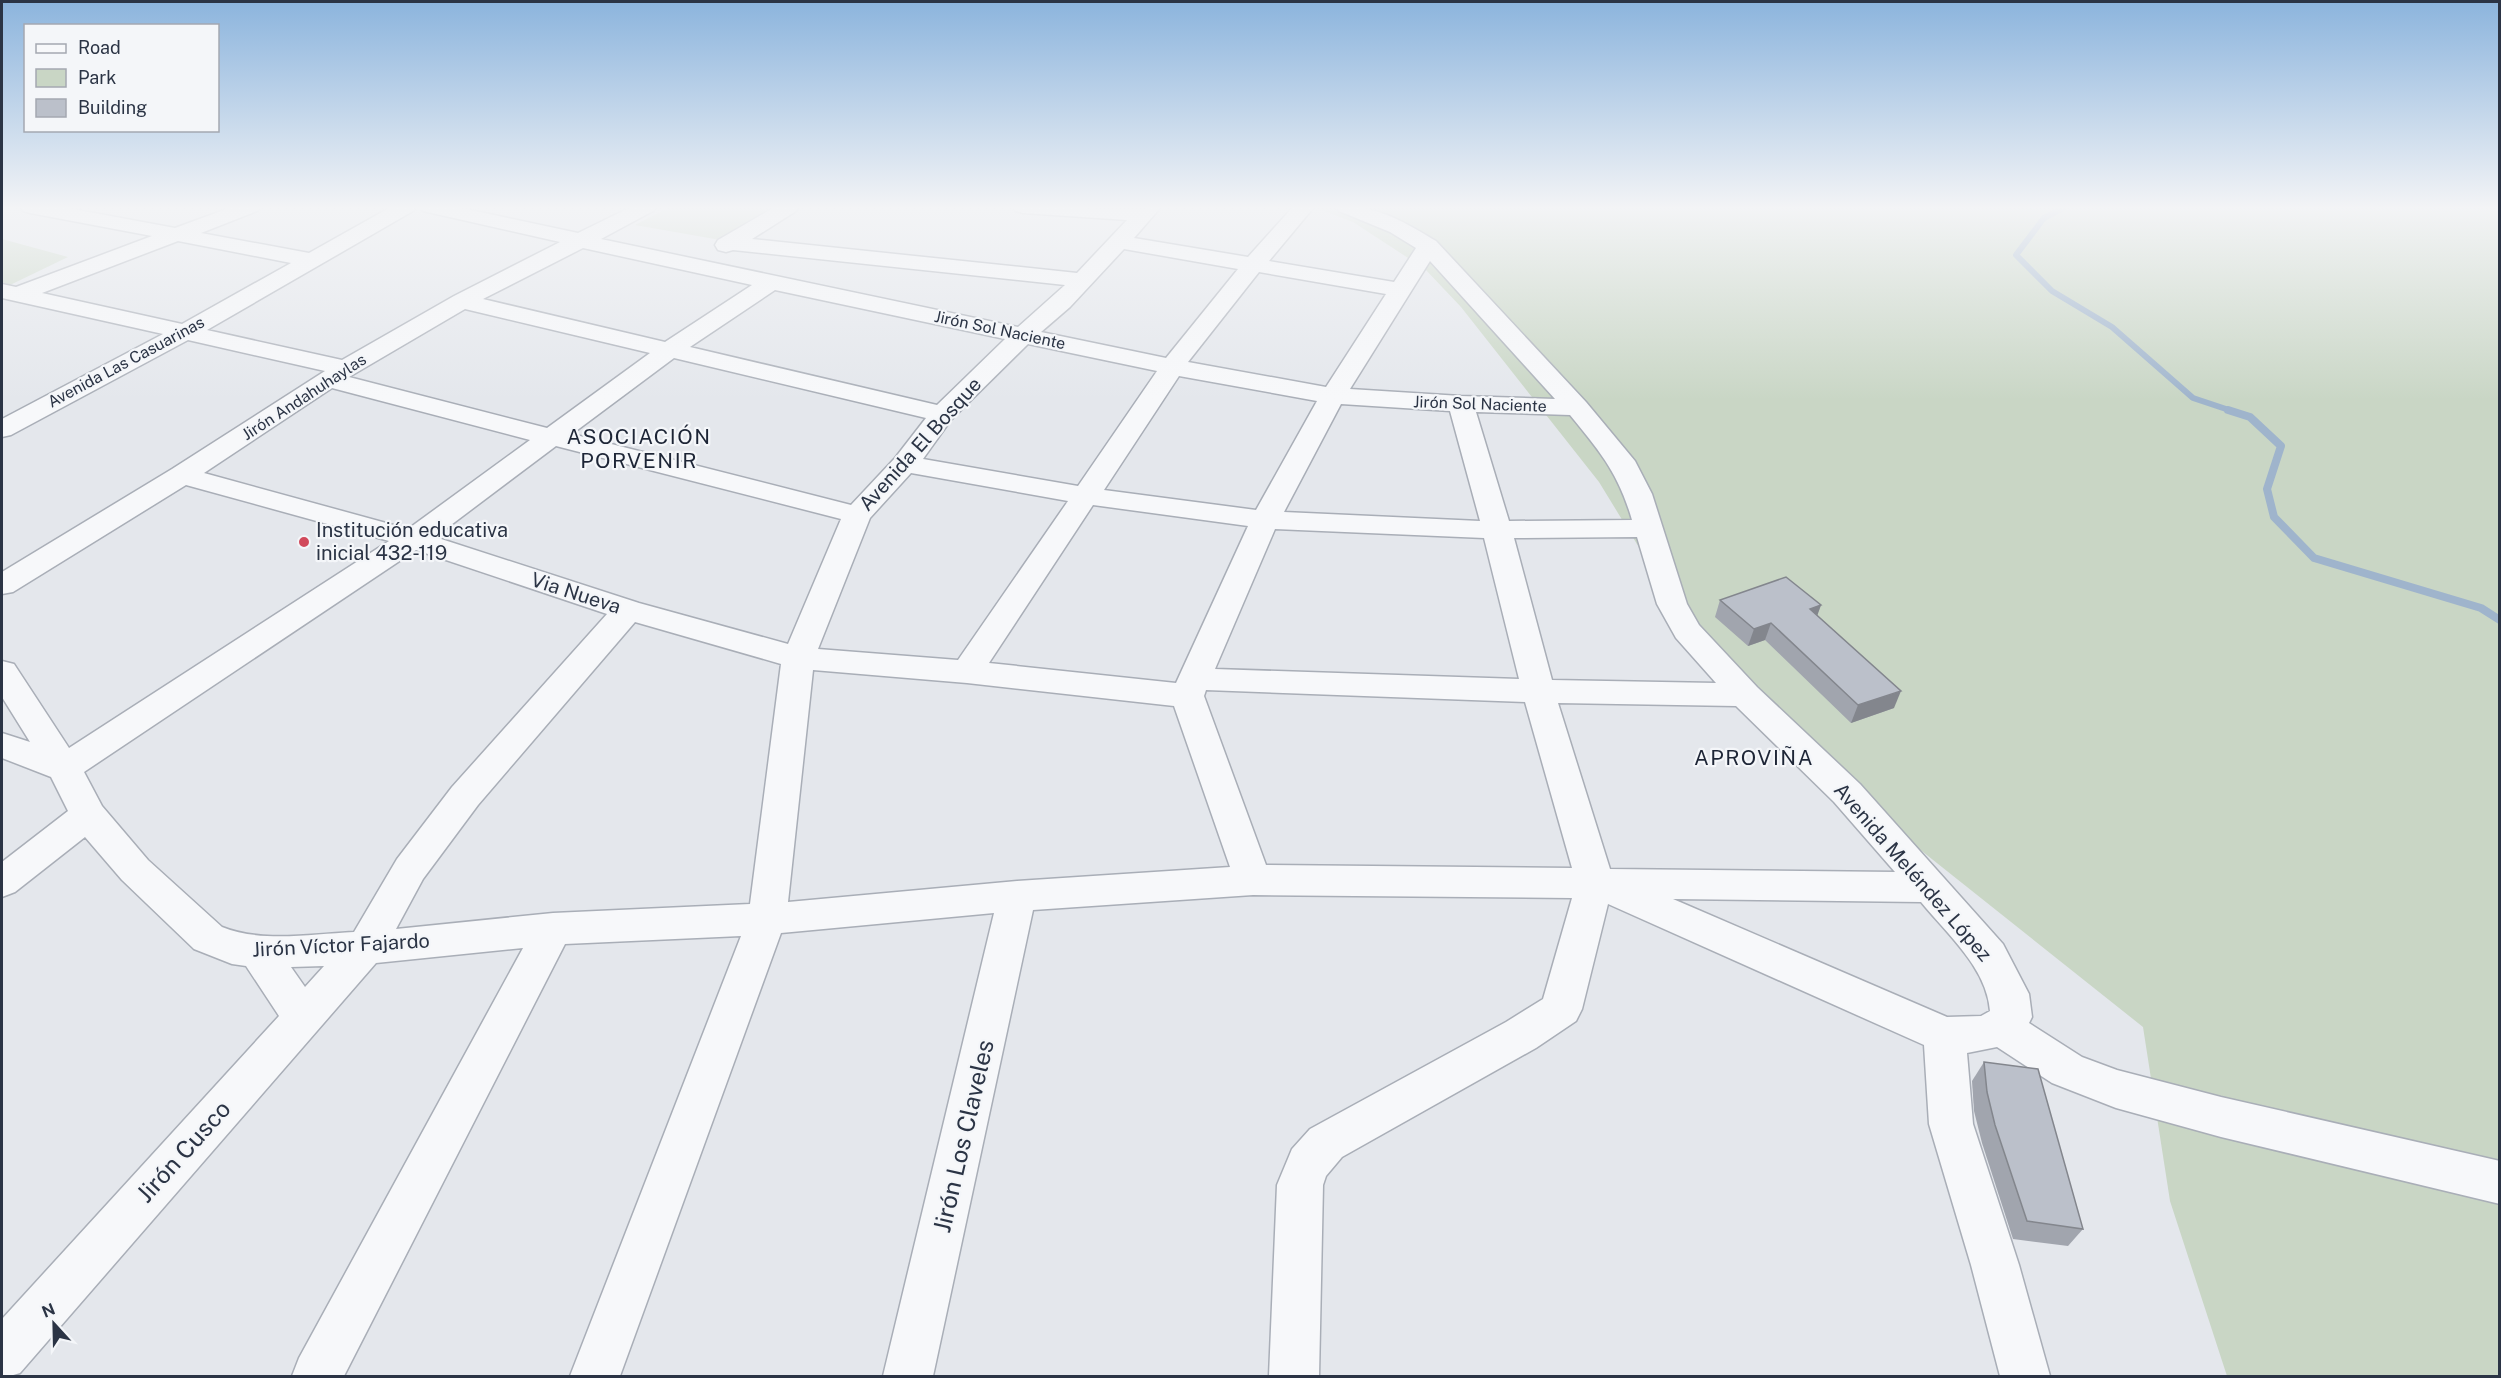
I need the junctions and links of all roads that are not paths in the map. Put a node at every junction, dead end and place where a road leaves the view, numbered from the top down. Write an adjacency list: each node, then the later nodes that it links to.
1 (69, 271): 14 (street)
2 (291, 271): 16 (street, Avenida Las Casuarinas)
3 (517, 271): 15 (street, Jirón Andahuhaylas)
4 (723, 271): 12 (street, Jirón Sol Naciente)
5 (998, 271): 11 (street)
6 (1089, 271): 11 (street, Avenida El Bosque)
7 (1247, 271): 19 (street)
8 (1289, 271): 13 (street)
9 (1412, 271): 13 (street)
10 (1451, 271): 23 (street, Avenida Meléndez López)
11 (1080, 280): 17 (street, Avenida El Bosque)
12 (773, 281): 17 (street, Jirón Sol Naciente); 18 (street)
13 (1400, 290): 21 (street)
14 (9, 293): 16 (street)
15 (462, 300): 18 (street); 20 (street, Jirón Andahuhaylas)
16 (185, 332): 20 (street); 25 (street, Avenida Las Casuarinas)
17 (1023, 335): 19 (street, Jirón Sol Naciente); 24 (street, Avenida El Bosque)
18 (669, 350): 24 (street); 26 (street)
19 (1172, 367): 21 (street, Jirón Sol Naciente); 29 (street)
20 (337, 374): 26 (street); 28 (street, Jirón Andahuhaylas)
21 (1333, 396): 22 (street, Jirón Sol Naciente); 31 (street)
22 (1461, 404): 23 (street, Jirón Sol Naciente); 33 (street)
23 (1577, 407): 32 (street, Avenida Meléndez López)
24 (942, 414): 27 (street, Avenida El Bosque)
25 (2, 429)
26 (550, 437): 30 (street); 34 (street)
27 (905, 464): 29 (street); 30 (street, Avenida El Bosque)
28 (182, 475): 34 (street, Via Nueva); 35 (street, Jirón Andahuhaylas)
29 (1087, 496): 31 (street); 39 (street)
30 (857, 515): 37 (street, Avenida El Bosque)
31 (1265, 520): 33 (street); 40 (street)
32 (1647, 528): 33 (street); 42 (street, Avenida Meléndez López)
33 (1497, 530): 41 (street)
34 (413, 539): 36 (street, Via Nueva); 44 (street)
35 (2, 585)
36 (628, 610): 37 (street, Via Nueva); 53 (street, Jirón Cusco)
37 (798, 658): 39 (street, Via Nueva); 51 (street, Avenida El Bosque)
38 (2, 672): 44 (street, Jirón Víctor Fajardo)
39 (967, 672): 40 (street, Via Nueva)
40 (1191, 688): 41 (street, Via Nueva); 46 (street)
41 (1538, 691): 42 (street, Via Nueva); 48 (street)
42 (1745, 695): 49 (street, Avenida Meléndez López)
43 (2, 745): 44 (street)
44 (64, 768): 45 (street, Jirón Víctor Fajardo)
45 (88, 815): 47 (street); 54 (street, Jirón Víctor Fajardo)
46 (1253, 880): 48 (street, Jirón Víctor Fajardo); 50 (street, Jirón Víctor Fajardo)
47 (2, 882)
48 (1595, 882): 49 (street, Jirón Víctor Fajardo); 57 (street); 63 (street)
49 (1931, 886): 56 (street, Avenida Meléndez López)
50 (1017, 896): 51 (street, Jirón Víctor Fajardo); 62 (street, Jirón Los Claveles)
51 (767, 919): 52 (street, Jirón Víctor Fajardo); 61 (street, Avenida El Bosque)
52 (553, 929): 53 (street, Jirón Víctor Fajardo); 60 (street)
53 (366, 948): 54 (street, Jirón Víctor Fajardo); 55 (street, Jirón Cusco)
54 (258, 952): 55 (street)
55 (303, 1018): 59 (street, Jirón Cusco)
56 (2002, 1028): 57 (street); 58 (street)
57 (1944, 1035): 64 (street)
58 (2499, 1183)
59 (2, 1354)
60 (317, 1377)
61 (595, 1377)
62 (908, 1377)
63 (1294, 1377)
64 (2025, 1377)

